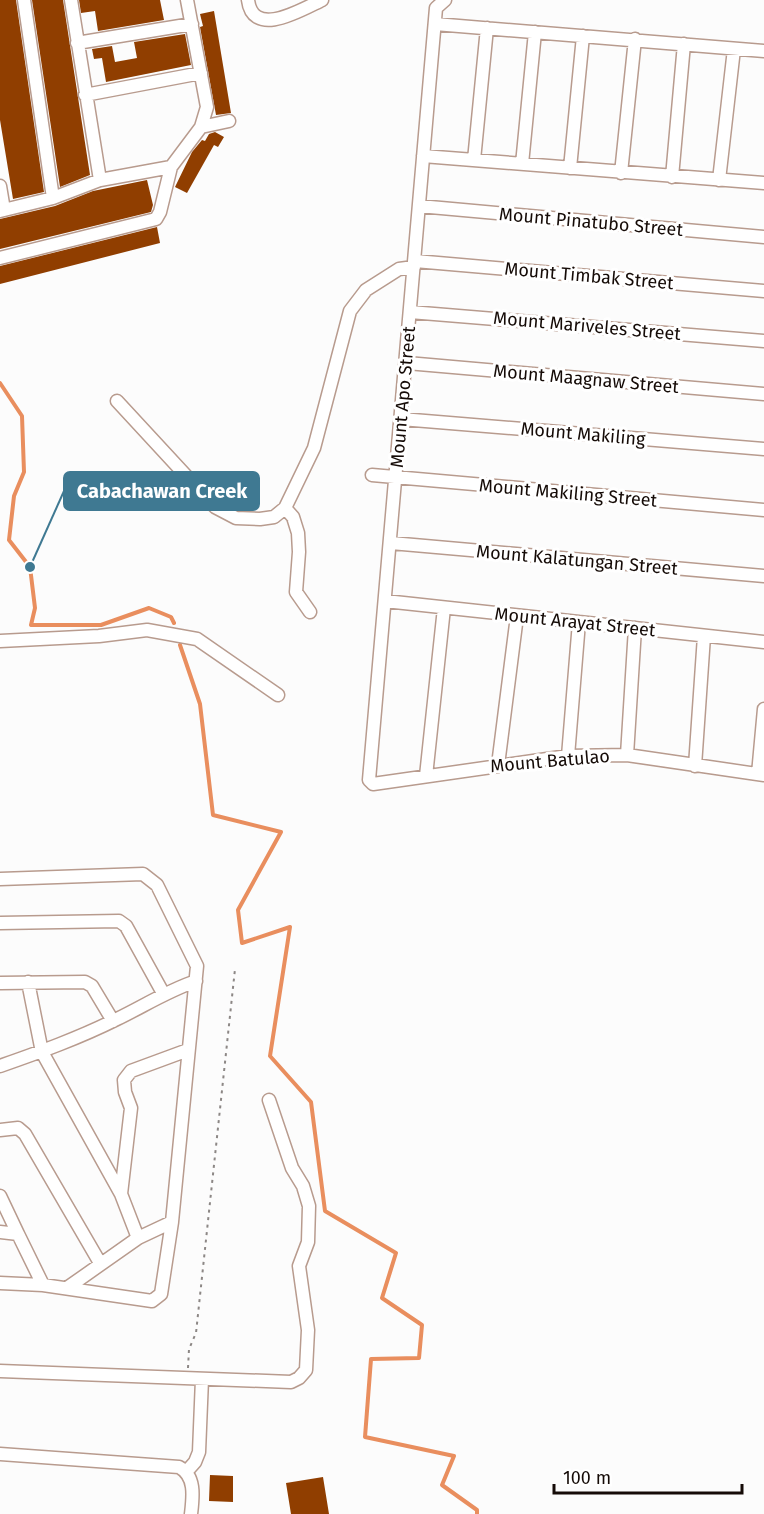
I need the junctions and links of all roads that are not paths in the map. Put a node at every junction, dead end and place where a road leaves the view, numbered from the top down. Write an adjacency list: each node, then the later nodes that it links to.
1 (24, 0): 32 (street)
2 (71, 0): 13 (street)
3 (188, 0): 7 (street)
4 (248, 0): 5 (street)
5 (322, 0)
6 (441, 4): 8 (street, Mount Apo Street)
7 (192, 24): 13 (street); 17 (street)
8 (435, 24): 9 (street); 21 (street, Mount Apo Street)
9 (487, 28): 10 (street); 22 (street)
10 (535, 32): 11 (street); 23 (street)
11 (583, 36): 12 (street); 25 (street)
12 (635, 39): 14 (street); 26 (street)
13 (77, 43): 18 (street)
14 (684, 44): 15 (street); 27 (street)
15 (734, 49): 16 (street); 29 (street)
16 (764, 51)
17 (201, 73): 18 (street); 20 (street)
18 (85, 94): 28 (street)
19 (229, 122): 20 (street)
20 (201, 127): 24 (street)
21 (423, 156): 22 (street); 33 (street, Mount Apo Street)
22 (474, 160): 23 (street)
23 (522, 164): 25 (street)
24 (171, 167): 28 (street); 36 (street)
25 (570, 168): 26 (street)
26 (621, 173): 27 (street)
27 (672, 177): 29 (street)
28 (100, 180): 32 (street)
29 (719, 180): 30 (street)
30 (764, 183)
31 (0, 186): 34 (street)
32 (52, 198): 34 (street)
33 (419, 206): 35 (street, Mount Pinatubo Street); 37 (street, Mount Apo Street)
34 (2, 211)
35 (764, 237)
36 (0, 258)
37 (415, 264): 38 (street, Mount Timbak Street); 39 (street, Mount Apo Street); 48 (street)
38 (764, 291)
39 (410, 312): 40 (street, Mount Mariveles Street); 41 (street, Mount Apo Street)
40 (764, 341)
41 (407, 363): 42 (street, Mount Maagnaw Street); 44 (street, Mount Apo Street)
42 (764, 394)
43 (117, 401): 48 (street)
44 (401, 419): 45 (street, Mount Makiling); 47 (street, Mount Apo Street)
45 (764, 449)
46 (372, 475): 47 (street, Mount Makiling Street)
47 (396, 477): 49 (street, Mount Makiling Street); 50 (street, Mount Apo Street)
48 (285, 508): 54 (street)
49 (764, 510)
50 (391, 543): 51 (street, Mount Kalatungan Street); 52 (street, Mount Apo Street)
51 (764, 576)
52 (385, 601): 53 (street, Mount Arayat Street); 70 (street, Mount Apo Street)
53 (444, 608): 55 (street, Mount Arayat Street); 69 (street)
54 (310, 612)
55 (517, 616): 56 (street, Mount Arayat Street); 66 (street)
56 (579, 622): 57 (street, Mount Arayat Street); 65 (street)
57 (635, 628): 58 (street, Mount Arayat Street); 64 (street)
58 (704, 636): 60 (street, Mount Arayat Street); 67 (street)
59 (0, 640): 61 (street)
60 (764, 642)
61 (278, 695)
62 (764, 709): 63 (street)
63 (764, 715): 68 (street)
64 (627, 755): 65 (street, Mount Batulao); 67 (street, Mount Batulao)
65 (568, 756): 66 (street, Mount Batulao)
66 (498, 765): 69 (street, Mount Batulao)
67 (695, 766): 68 (street, Mount Batulao)
68 (761, 774)
69 (426, 776): 70 (street, Mount Batulao)
70 (373, 784)
71 (0, 879): 73 (street)
72 (0, 923): 76 (street)
73 (196, 981): 76 (street); 78 (street)
74 (28, 982): 75 (street); 77 (street); 79 (street)
75 (0, 983)
76 (163, 993): 77 (street)
77 (113, 1021): 79 (street)
78 (188, 1050): 83 (street); 85 (street)
79 (42, 1052): 80 (street); 83 (street)
80 (0, 1066)
81 (269, 1100): 94 (street)
82 (0, 1130): 89 (street)
83 (121, 1194): 88 (street)
84 (0, 1196): 87 (street)
85 (172, 1222): 88 (street); 92 (street)
86 (0, 1232): 87 (street)
87 (18, 1234): 91 (street)
88 (138, 1238): 89 (street)
89 (100, 1263): 92 (street)
90 (0, 1283): 91 (street)
91 (43, 1285): 92 (street)
92 (67, 1288)
93 (0, 1371): 94 (street)
94 (202, 1379): 96 (street)
95 (0, 1454): 96 (street)
96 (187, 1471): 97 (street)
97 (191, 1514)

